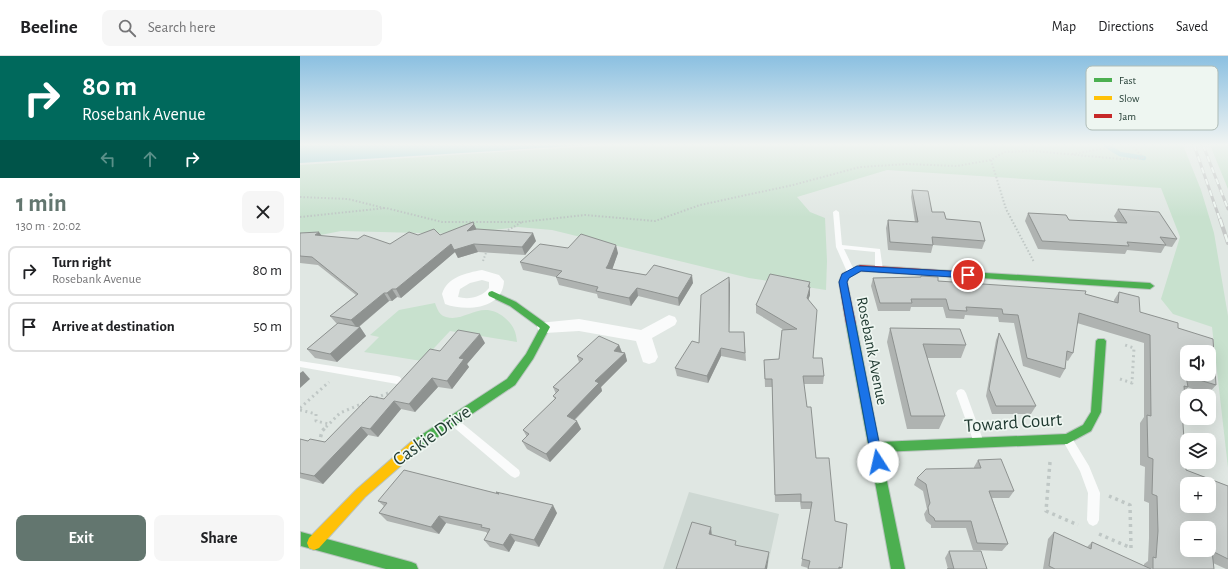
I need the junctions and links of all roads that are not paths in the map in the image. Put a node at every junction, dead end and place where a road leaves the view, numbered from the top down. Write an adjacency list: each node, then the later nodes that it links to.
1 (836, 212): 2 (lane)
2 (839, 247): 3 (lane); 4 (lane)
3 (879, 270): 4 (street); 5 (street)
4 (851, 272): 18 (street, Rosebank Avenue)
5 (1150, 286)
6 (492, 294): 6 (street); 8 (street)
7 (669, 321): 9 (street)
8 (544, 328): 9 (street); 15 (street, Caskie Drive)
9 (643, 336): 11 (street)
10 (1101, 341): 16 (street, Toward Court)
11 (649, 357)
12 (300, 364): 13 (lane)
13 (397, 380)
14 (961, 393): 17 (lane)
15 (453, 420): 19 (lane); 22 (street, Caskie Drive)
16 (1067, 439): 17 (street, Toward Court); 20 (lane)
17 (978, 442): 18 (street, Toward Court)
18 (875, 447): 24 (street, Rosebank Avenue)
19 (515, 472)
20 (1093, 520)
21 (300, 539): 22 (street)
22 (314, 543): 23 (street)
23 (411, 569)
24 (898, 569)

